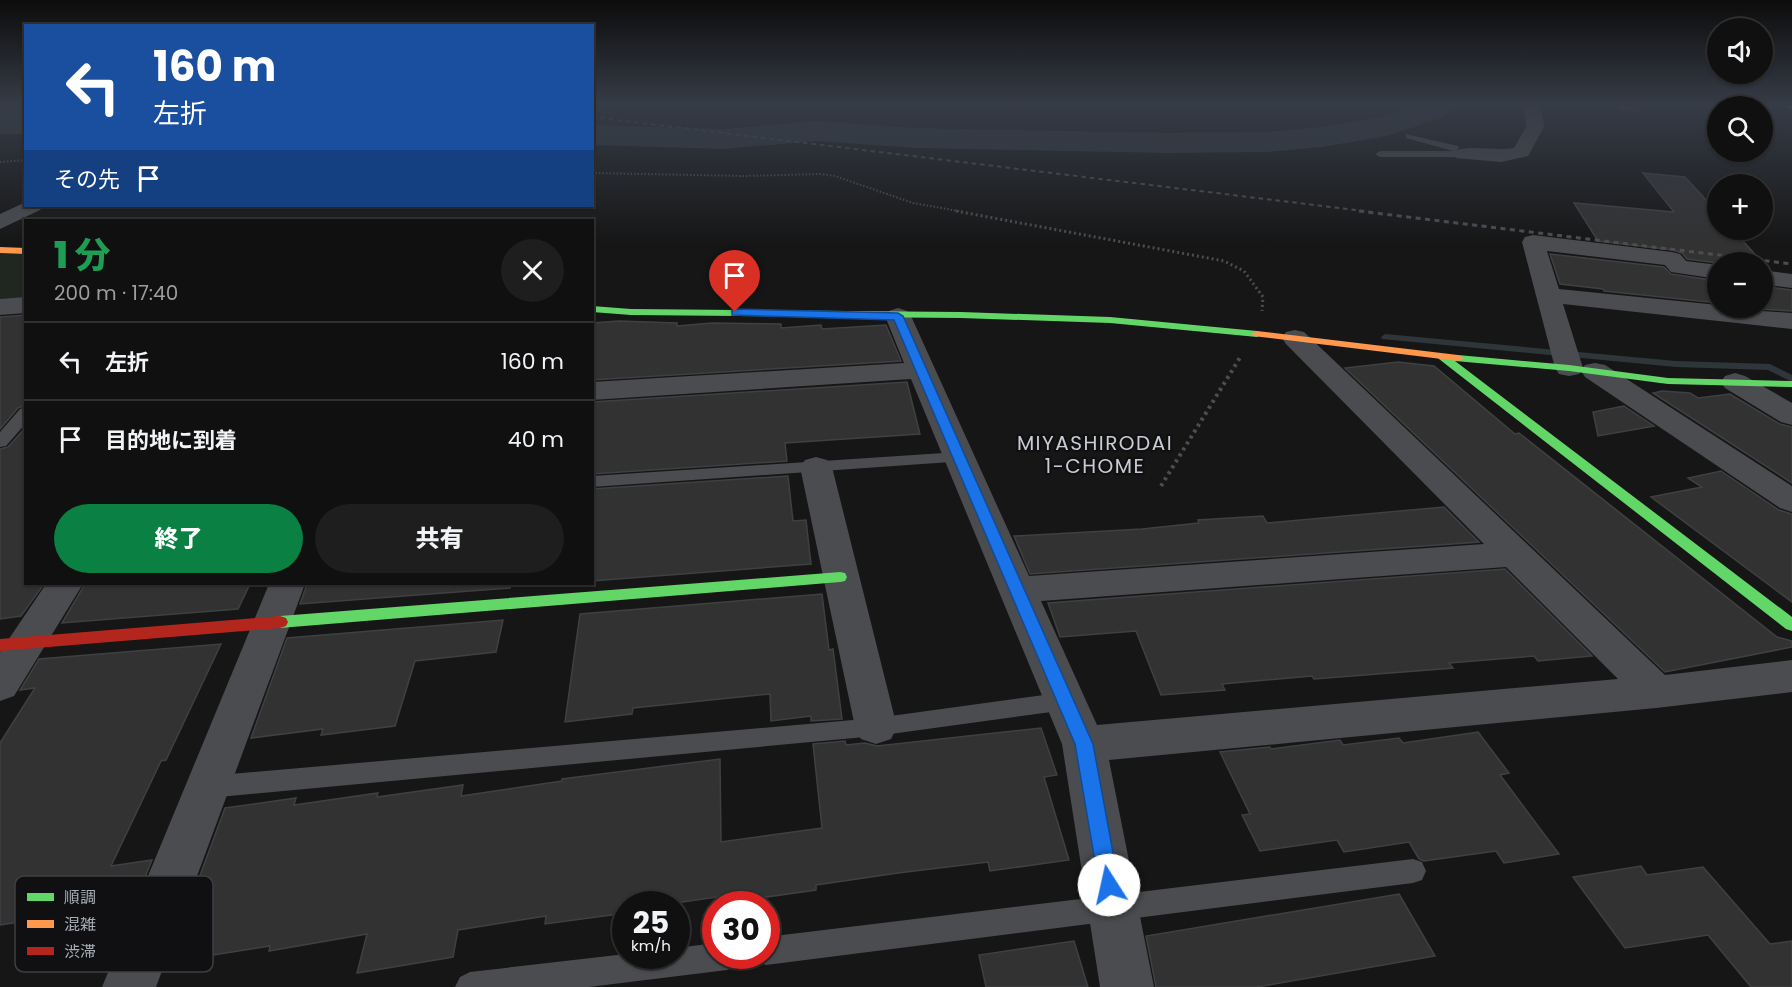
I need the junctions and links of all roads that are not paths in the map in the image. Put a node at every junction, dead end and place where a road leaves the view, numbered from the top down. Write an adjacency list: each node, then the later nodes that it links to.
1 (1460, 152): 4 (lane)
2 (1521, 152): 4 (street)
3 (1380, 154): 4 (lane)
4 (1463, 154)
5 (31, 207): 6 (street)
6 (0, 222)
7 (0, 250): 8 (street)
8 (24, 251)
9 (1707, 271): 12 (street)
10 (1773, 278): 11 (street)
11 (1792, 281)
12 (1548, 295): 19 (street); 23 (street)
13 (24, 305): 14 (street)
14 (0, 307)
15 (594, 309): 16 (street)
16 (631, 312): 17 (street); 18 (street)
17 (594, 316)
18 (898, 316): 20 (street); 22 (street)
19 (1792, 321)
20 (1295, 338): 21 (street); 34 (street)
21 (1443, 357): 23 (street); 39 (street)
22 (921, 370): 26 (street); 30 (street)
23 (1582, 370): 24 (street); 33 (street)
24 (1735, 382): 25 (street); 28 (street)
25 (1792, 384)
26 (594, 391)
27 (24, 414): 29 (lane)
28 (1792, 416)
29 (0, 442)
30 (959, 457): 31 (lane); 37 (street)
31 (816, 467): 32 (lane); 35 (street)
32 (594, 482)
33 (1792, 501)
34 (1515, 554): 37 (street); 43 (street)
35 (840, 577): 38 (street); 45 (street)
36 (64, 585): 40 (street)
37 (1017, 590): 44 (street)
38 (279, 603): 40 (street); 47 (street)
39 (1792, 625)
40 (14, 644): 42 (street)
41 (1792, 676): 43 (street)
42 (0, 685)
43 (1656, 692): 46 (street)
44 (1066, 701): 45 (lane); 46 (street)
45 (876, 727): 47 (lane)
46 (1084, 744): 50 (street)
47 (207, 787): 49 (street)
48 (1413, 871): 50 (lane)
49 (172, 876)
50 (1113, 908): 51 (lane); 56 (street)
51 (780, 949)
52 (702, 959): 55 (lane)
53 (135, 972): 54 (street)
54 (129, 987)
55 (470, 987)
56 (1127, 987)

